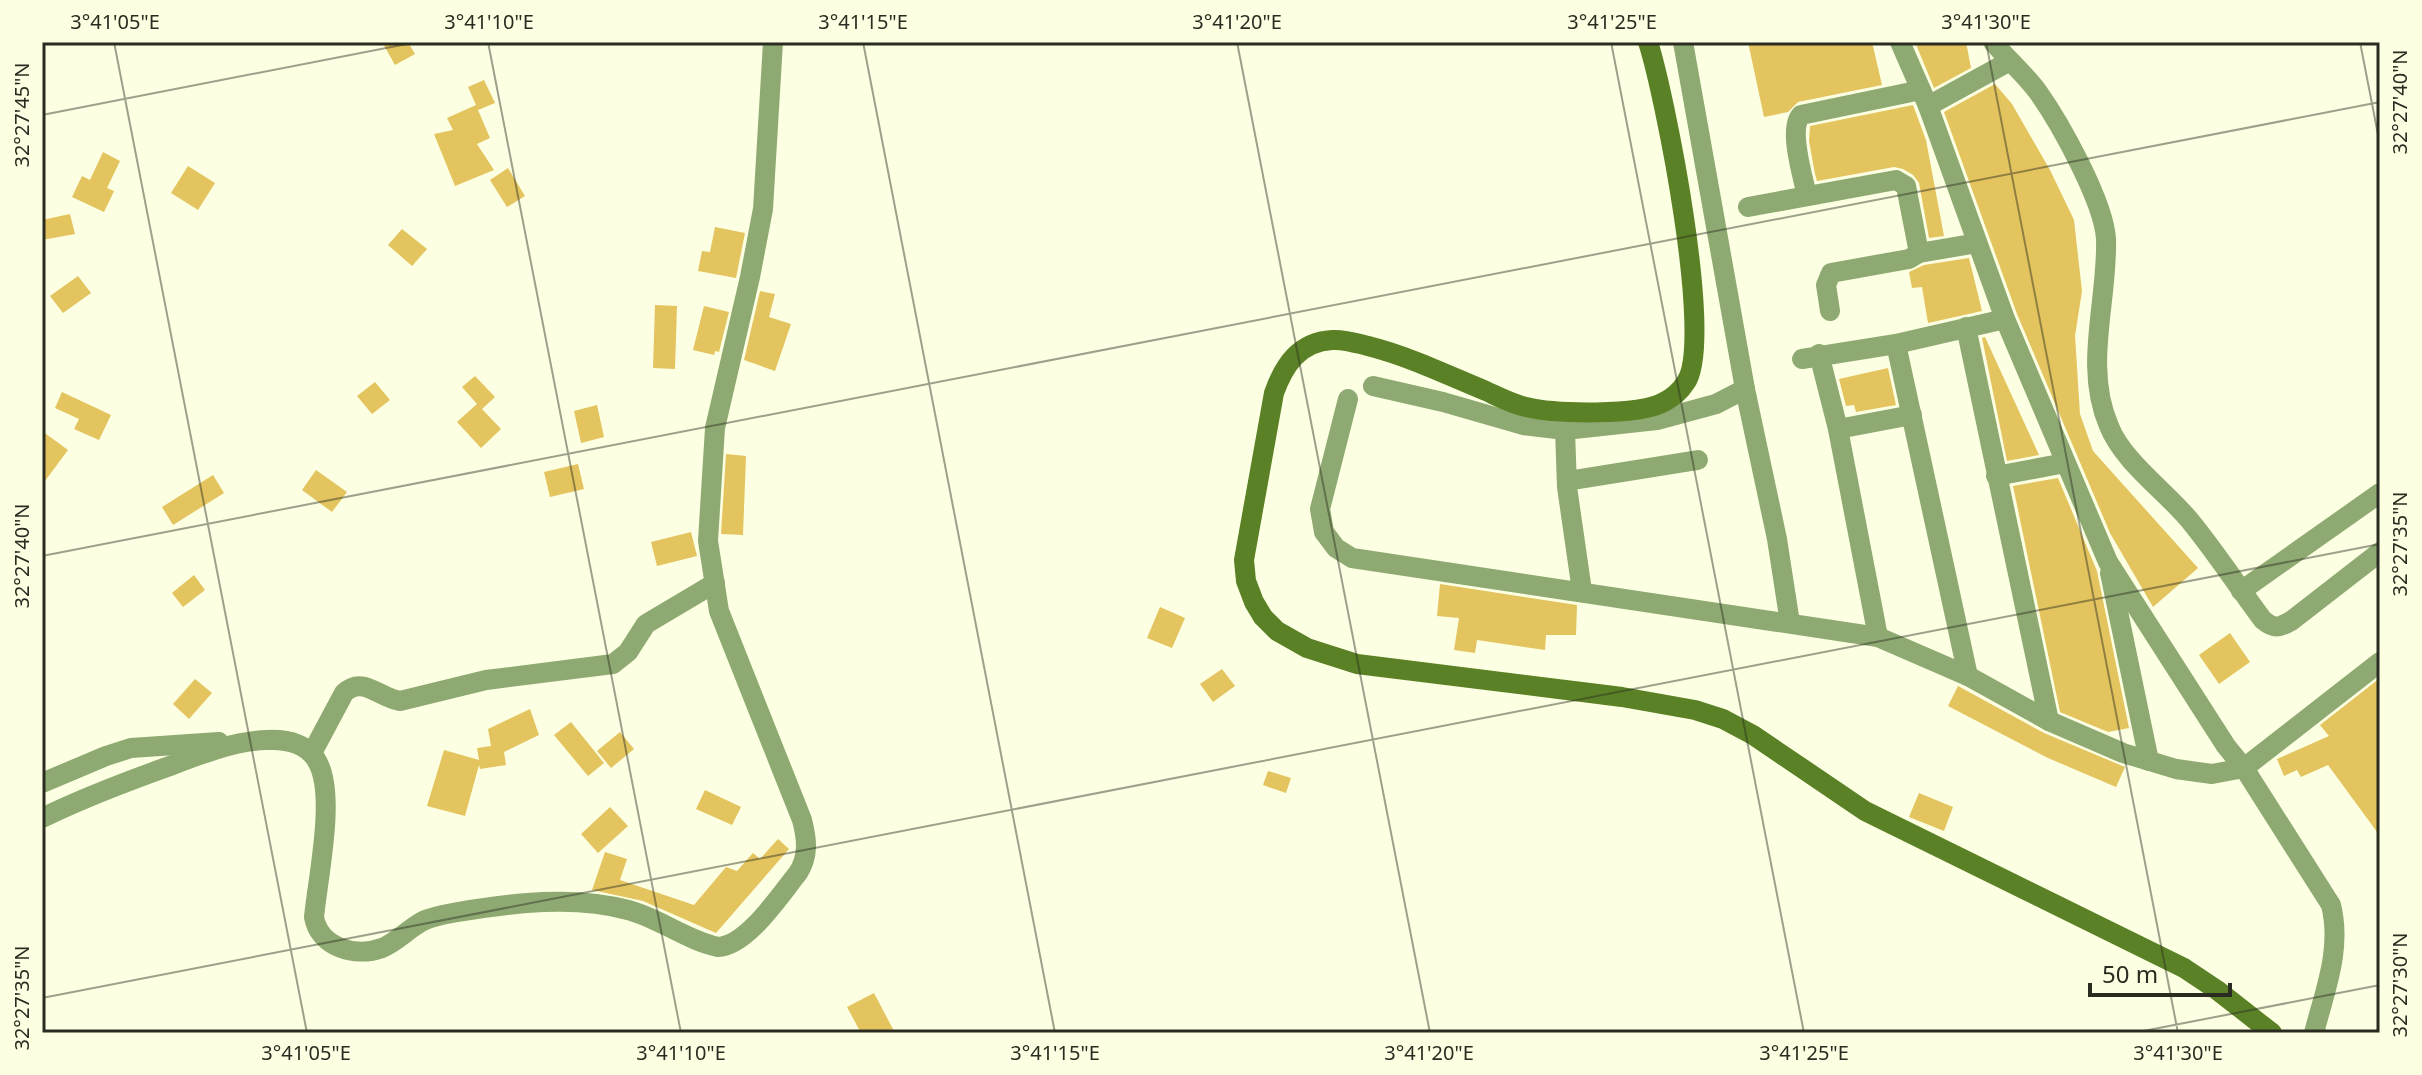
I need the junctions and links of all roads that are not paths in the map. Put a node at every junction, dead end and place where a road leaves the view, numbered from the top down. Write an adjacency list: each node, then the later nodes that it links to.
1 (773, 42): 29 (street)
2 (1648, 42): 43 (main road)
3 (1683, 42): 17 (street)
4 (1900, 42): 7 (street)
5 (1993, 42): 6 (street)
6 (2010, 61): 7 (street); 31 (street)
7 (1924, 98): 8 (street); 10 (street)
8 (1807, 196): 9 (street); 11 (street)
9 (1748, 207)
10 (1977, 243): 11 (street); 13 (street)
11 (1919, 253): 12 (street)
12 (1830, 311)
13 (2005, 319): 14 (street); 23 (street)
14 (1966, 327): 15 (street); 24 (street)
15 (1896, 344): 19 (street); 20 (street)
16 (1373, 386): 21 (street)
17 (1745, 389): 21 (street); 32 (street)
18 (1348, 399): 30 (street)
19 (1912, 415): 20 (street); 35 (street)
20 (1838, 429): 33 (street)
21 (1565, 430): 25 (street)
22 (1698, 460): 25 (street)
23 (2065, 463): 24 (street); 28 (street)
24 (1996, 476): 36 (street)
25 (1567, 481): 30 (street)
26 (2380, 493): 31 (street)
27 (2380, 552): 31 (street)
28 (2108, 562): 39 (street); 40 (street)
29 (715, 583): 38 (street); 38 (street)
30 (1582, 591): 32 (street)
31 (2241, 591)
32 (1790, 623): 33 (street)
33 (1878, 637): 35 (street)
34 (2380, 662): 40 (street)
35 (1968, 676): 36 (street)
36 (2049, 721): 39 (street)
37 (253, 741): 38 (street); 41 (street); 42 (street)
38 (312, 753)
39 (2149, 761): 40 (street)
40 (2244, 768): 44 (street)
41 (42, 783)
42 (42, 818)
43 (2272, 1033)
44 (2314, 1033)

